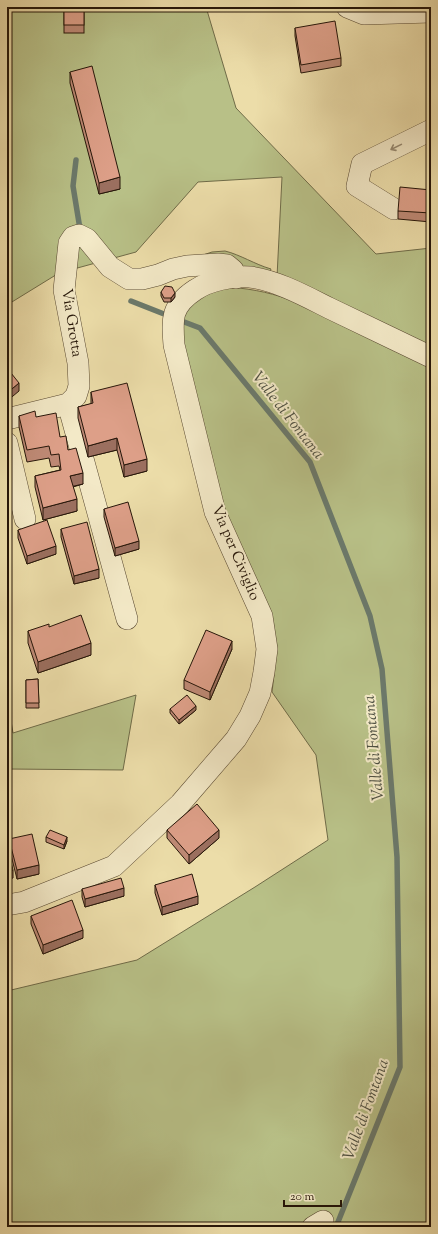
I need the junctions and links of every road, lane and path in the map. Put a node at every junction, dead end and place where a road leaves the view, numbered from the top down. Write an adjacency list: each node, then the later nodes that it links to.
1 (347, 7): 2 (street)
2 (431, 12)
3 (431, 130): 4 (street, one-way to 4)
4 (394, 209)
5 (236, 278): 6 (street, Via per Civiglio); 7 (street, Via Grotta); 12 (street, Via per Civiglio)
6 (431, 357)
7 (68, 404): 8 (street); 11 (street)
8 (7, 419)
9 (7, 443): 10 (street)
10 (25, 519)
11 (127, 619)
12 (7, 905)

